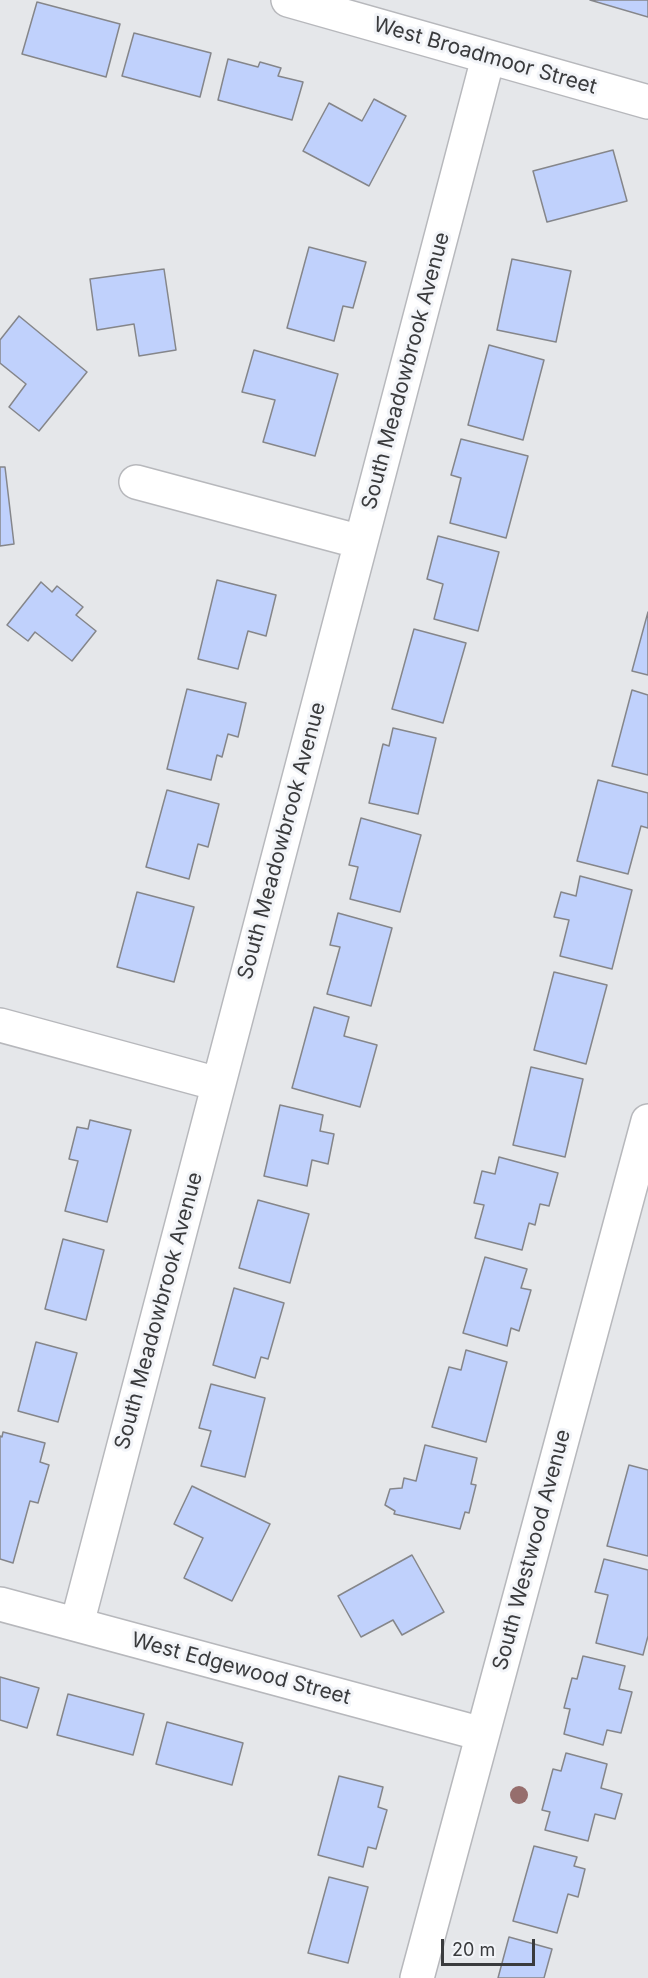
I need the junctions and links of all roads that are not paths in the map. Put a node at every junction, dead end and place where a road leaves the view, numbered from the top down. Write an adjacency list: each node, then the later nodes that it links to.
1 (288, 0): 2 (street, West Broadmoor Street)
2 (488, 58): 3 (street, West Broadmoor Street); 5 (street, South Meadowbrook Avenue)
3 (648, 102)
4 (136, 482): 5 (street)
5 (361, 543): 7 (street, South Meadowbrook Avenue)
6 (0, 1025): 7 (street)
7 (218, 1084): 10 (street, South Meadowbrook Avenue)
8 (648, 1121): 11 (street, South Westwood Avenue)
9 (0, 1604): 10 (street, West Edgewood Street)
10 (77, 1624): 11 (street, West Edgewood Street)
11 (482, 1734): 12 (street, South Westwood Avenue)
12 (417, 1978)

